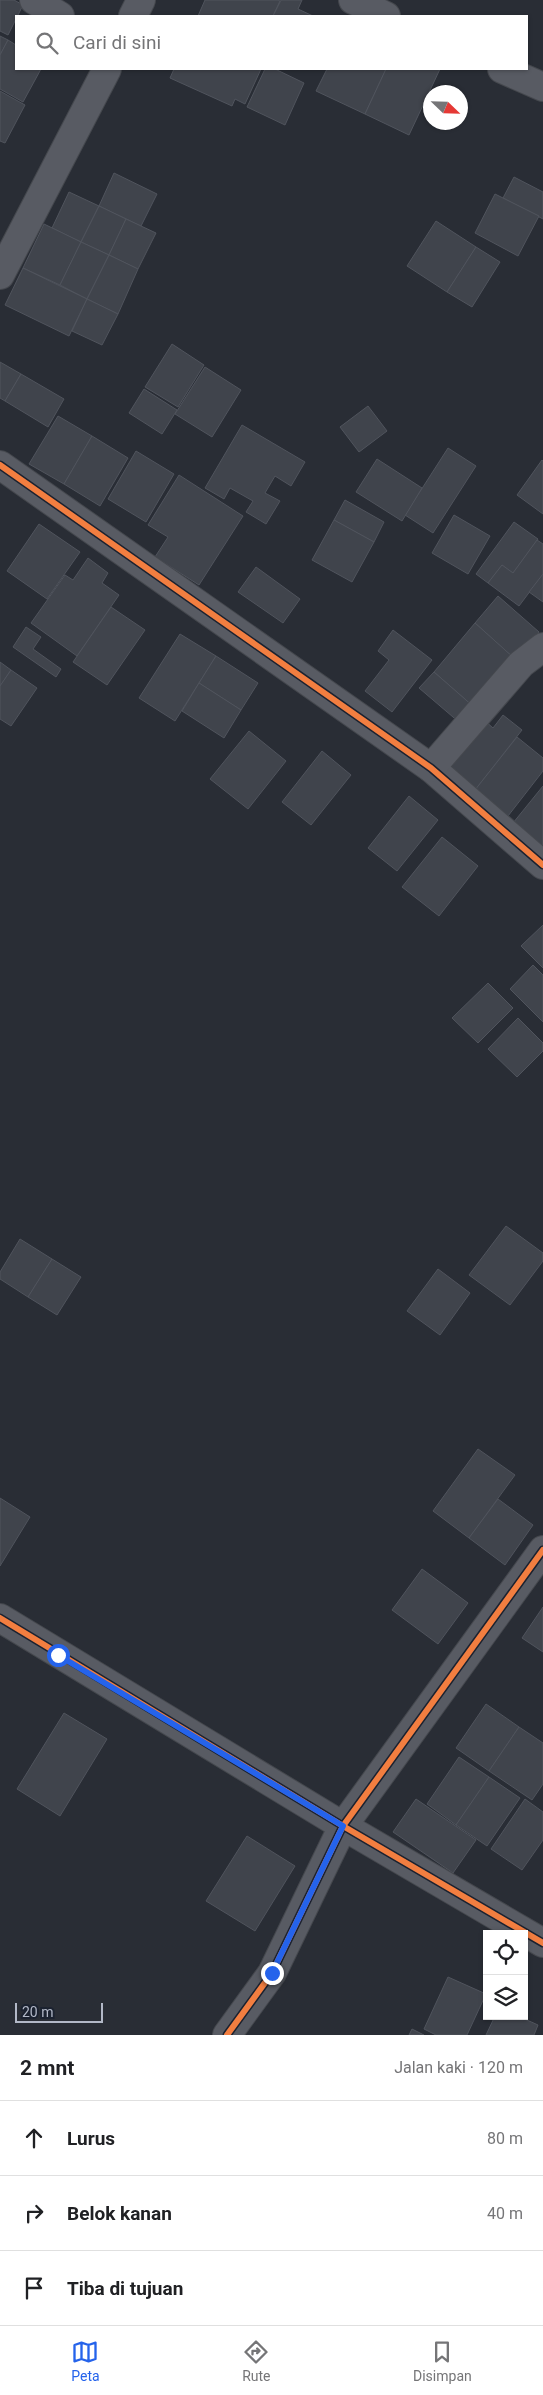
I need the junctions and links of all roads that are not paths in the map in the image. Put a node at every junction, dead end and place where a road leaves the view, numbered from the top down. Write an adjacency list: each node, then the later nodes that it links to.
1 (34, 0): 4 (street)
2 (141, 0): 5 (street)
3 (352, 0): 6 (street)
4 (58, 15)
5 (134, 15)
6 (384, 15)
7 (106, 70): 10 (street)
8 (504, 70): 9 (street)
9 (543, 87)
10 (0, 275)
11 (0, 466): 13 (street)
12 (543, 647): 13 (street)
13 (431, 768): 14 (street)
14 (543, 865)
15 (543, 1550): 17 (street)
16 (0, 1618): 17 (street)
17 (343, 1826): 18 (street); 19 (street)
18 (543, 1943)
19 (226, 2035)

